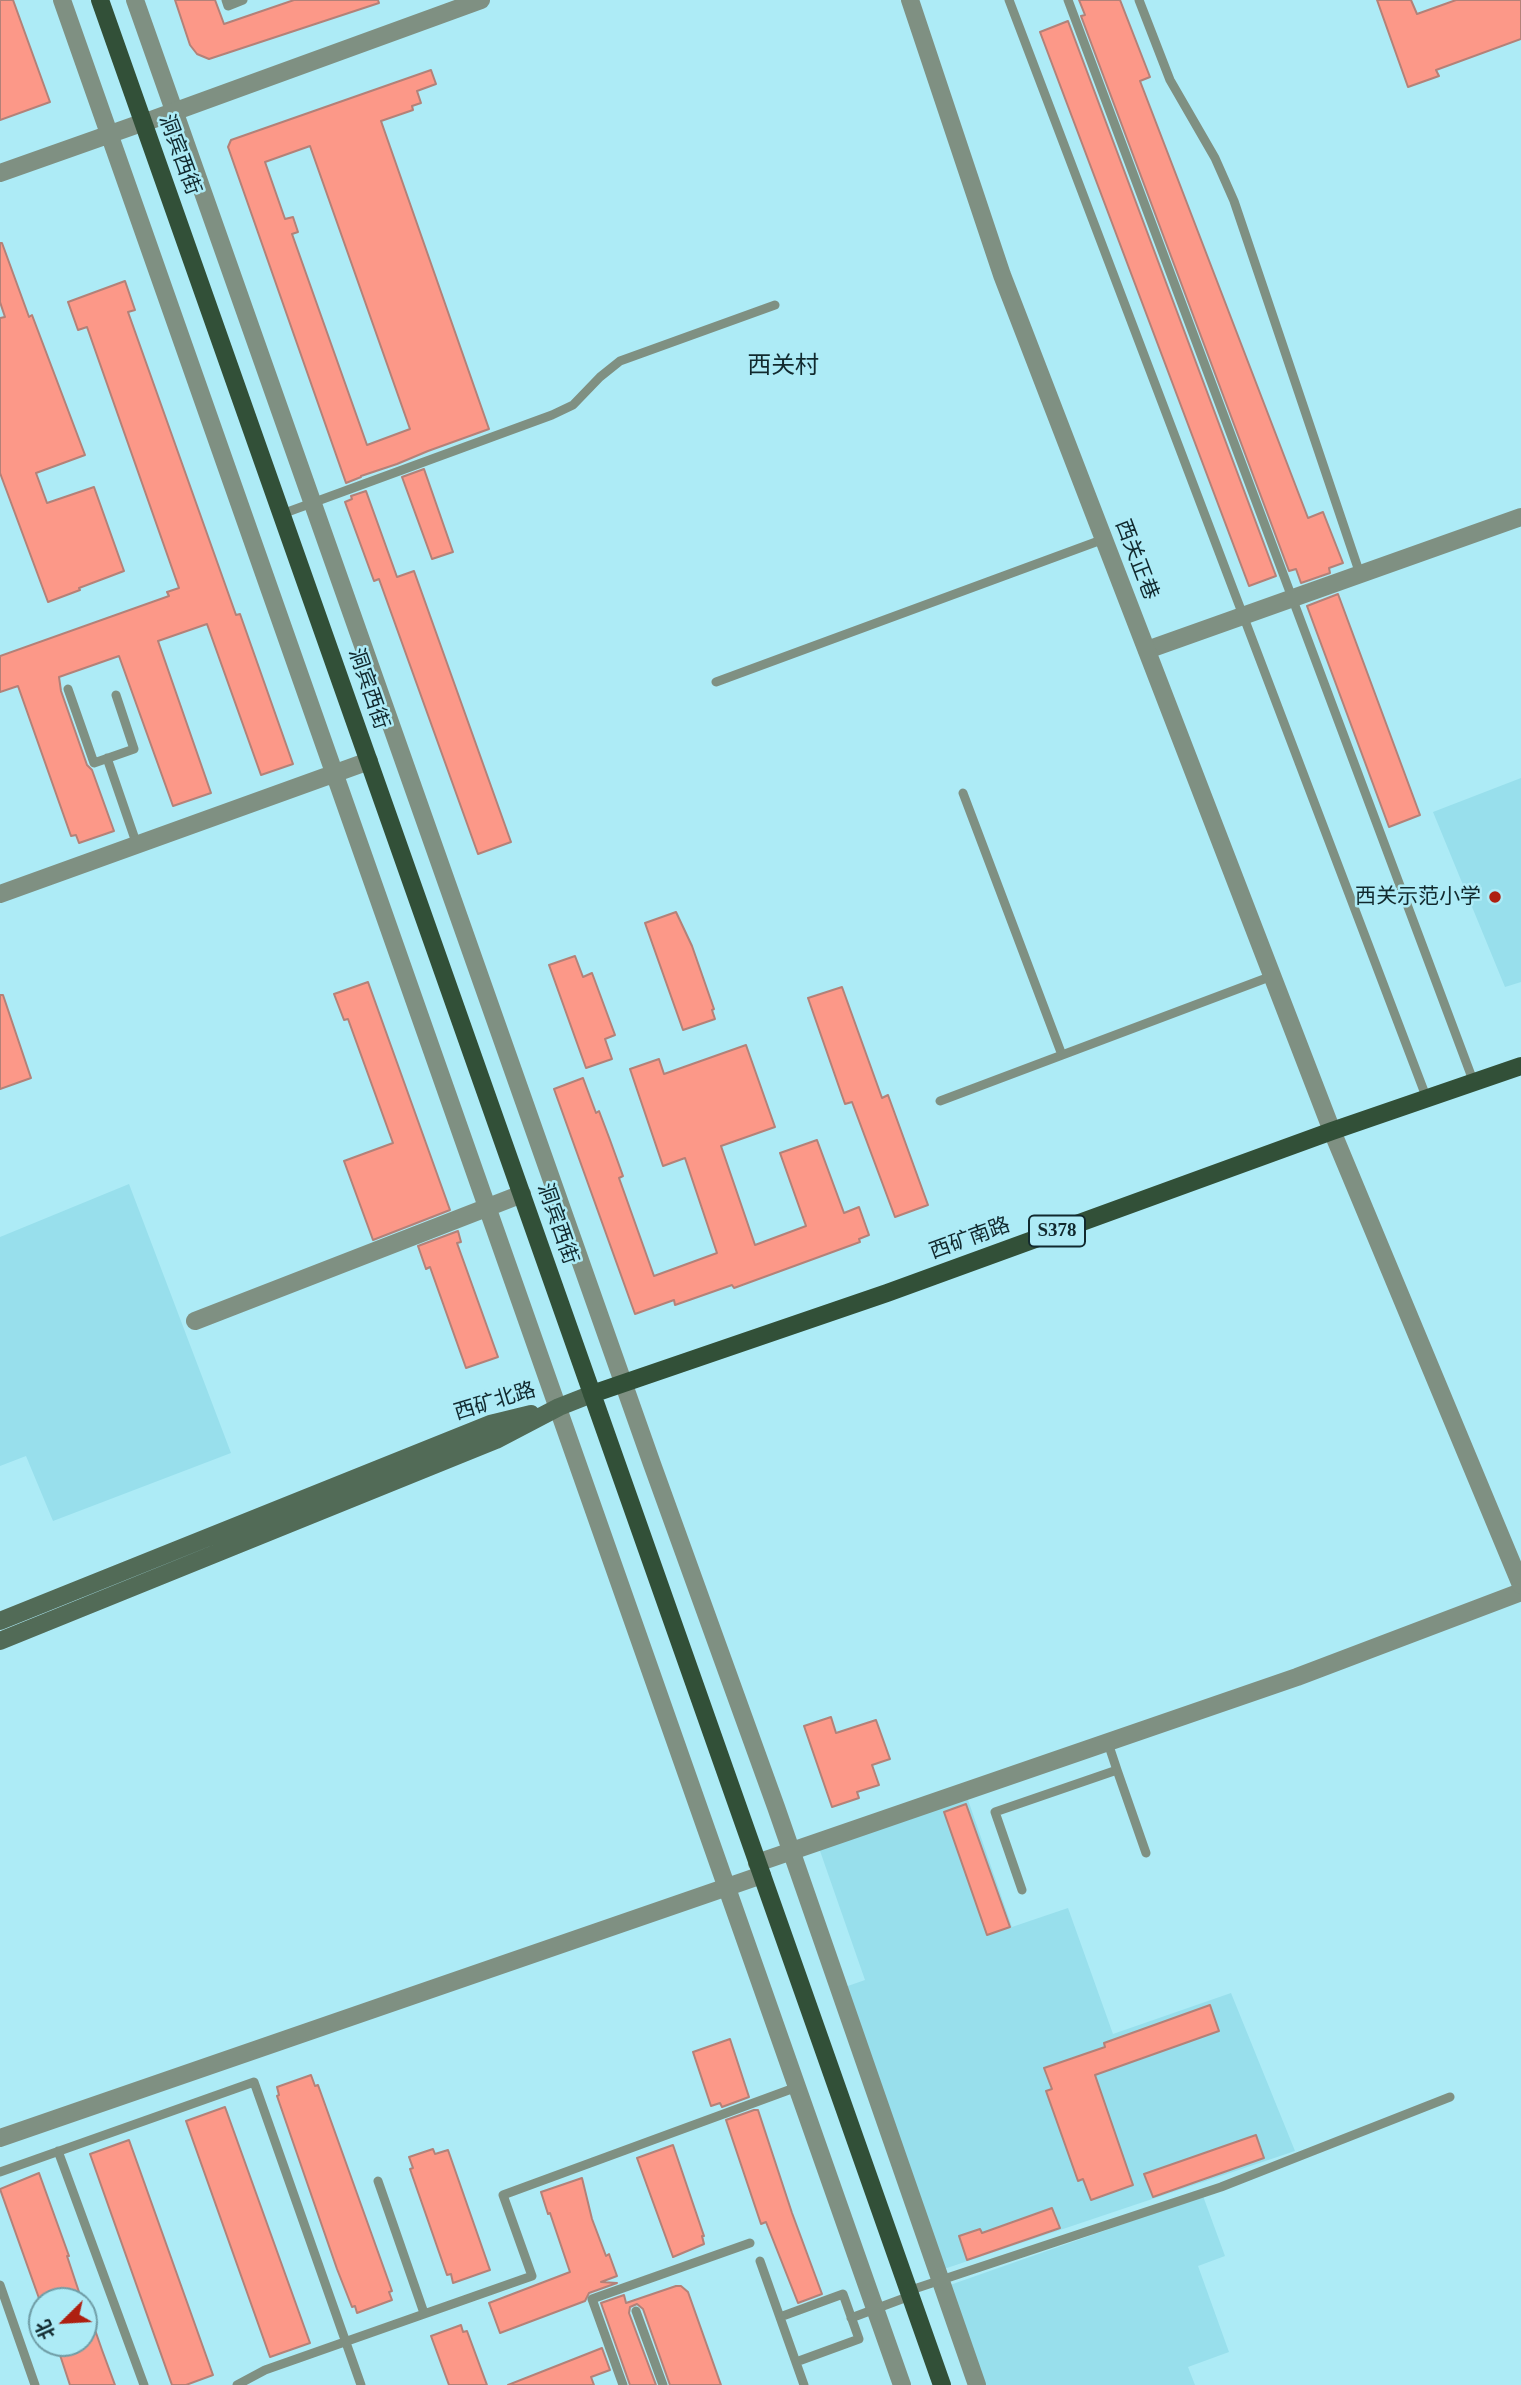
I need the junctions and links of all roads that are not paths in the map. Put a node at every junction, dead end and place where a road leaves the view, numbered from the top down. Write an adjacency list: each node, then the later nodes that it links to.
1 (62, 0): 13 (street)
2 (100, 0): 12 (main road, 洞宾西街)
3 (135, 0): 11 (street)
4 (226, 0): 5 (lane)
5 (243, 0)
6 (481, 0): 11 (street)
7 (910, 0): 19 (street, 西关正巷)
8 (1009, 0): 22 (lane)
9 (1068, 0): 21 (lane)
10 (1139, 0): 20 (lane)
11 (174, 111): 12 (street); 16 (street)
12 (147, 122): 13 (street); 17 (main road, 洞宾西街)
13 (110, 134): 14 (street); 29 (street)
14 (0, 173)
15 (775, 305): 16 (lane)
16 (313, 503): 17 (lane); 43 (street)
17 (282, 514): 28 (main road, 洞宾西街)
18 (1521, 517): 20 (street)
19 (1104, 539): 23 (street, 西关正巷); 24 (lane)
20 (1360, 573): 21 (street)
21 (1292, 597): 22 (street); 36 (lane)
22 (1243, 615): 23 (street); 37 (lane)
23 (1147, 650): 33 (street, 西关正巷)
24 (716, 682)
25 (68, 689): 27 (lane)
26 (116, 695): 27 (lane)
27 (107, 758): 31 (lane)
28 (369, 761): 29 (street); 40 (main road, 洞宾西街)
29 (335, 773): 31 (street); 41 (street)
30 (964, 793): 34 (lane)
31 (137, 845): 32 (street)
32 (0, 894)
33 (1272, 976): 34 (lane); 39 (street, 西关正巷)
34 (1062, 1055): 38 (lane)
35 (1521, 1066): 36 (main road, 西矿南路 / S378)
36 (1474, 1083): 37 (main road, 西矿南路 / S378)
37 (1427, 1099): 39 (main road, 西矿南路 / S378)
38 (940, 1101)
39 (1332, 1131): 43 (main road, 西矿南路 / S378); 46 (street, 西关正巷)
40 (522, 1194): 41 (street); 44 (main road, 洞宾西街)
41 (488, 1207): 42 (street); 45 (street)
42 (195, 1321)
43 (624, 1383): 44 (main road, 西矿南路 / S378); 52 (street)
44 (592, 1394): 45 (main road); 54 (main road, 洞宾西街)
45 (559, 1407): 48 (main road, 西矿北路); 49 (main road, 西矿北路); 55 (street)
46 (1521, 1585)
47 (1521, 1592): 50 (street)
48 (0, 1621)
49 (0, 1641)
50 (1108, 1743): 51 (lane); 52 (street)
51 (1117, 1770): 53 (lane); 56 (lane)
52 (792, 1851): 54 (street); 65 (street)
53 (1146, 1853)
54 (760, 1869): 55 (street); 67 (main road, 洞宾西街)
55 (727, 1886): 57 (street); 59 (street)
56 (1022, 1890)
57 (797, 2087): 68 (street); 70 (lane)
58 (1451, 2097): 65 (lane)
59 (0, 2138)
60 (58, 2151): 61 (lane); 73 (lane); 77 (lane)
61 (0, 2172)
62 (378, 2181): 70 (lane)
63 (750, 2243): 80 (lane)
64 (760, 2261): 71 (lane)
65 (941, 2280): 67 (lane); 85 (street)
66 (0, 2285): 76 (lane)
67 (909, 2294): 68 (lane); 84 (main road, 洞宾西街)
68 (875, 2309): 72 (lane); 83 (street)
69 (636, 2311): 81 (lane)
70 (424, 2314): 73 (lane)
71 (780, 2317): 72 (lane); 74 (lane)
72 (851, 2318): 74 (lane)
73 (345, 2341): 75 (lane); 79 (lane)
74 (796, 2362): 82 (lane)
75 (252, 2381): 78 (lane)
76 (35, 2385)
77 (144, 2385)
78 (237, 2385)
79 (361, 2385)
80 (623, 2385)
81 (663, 2385)
82 (804, 2385)
83 (902, 2385)
84 (942, 2385)
85 (977, 2385)

